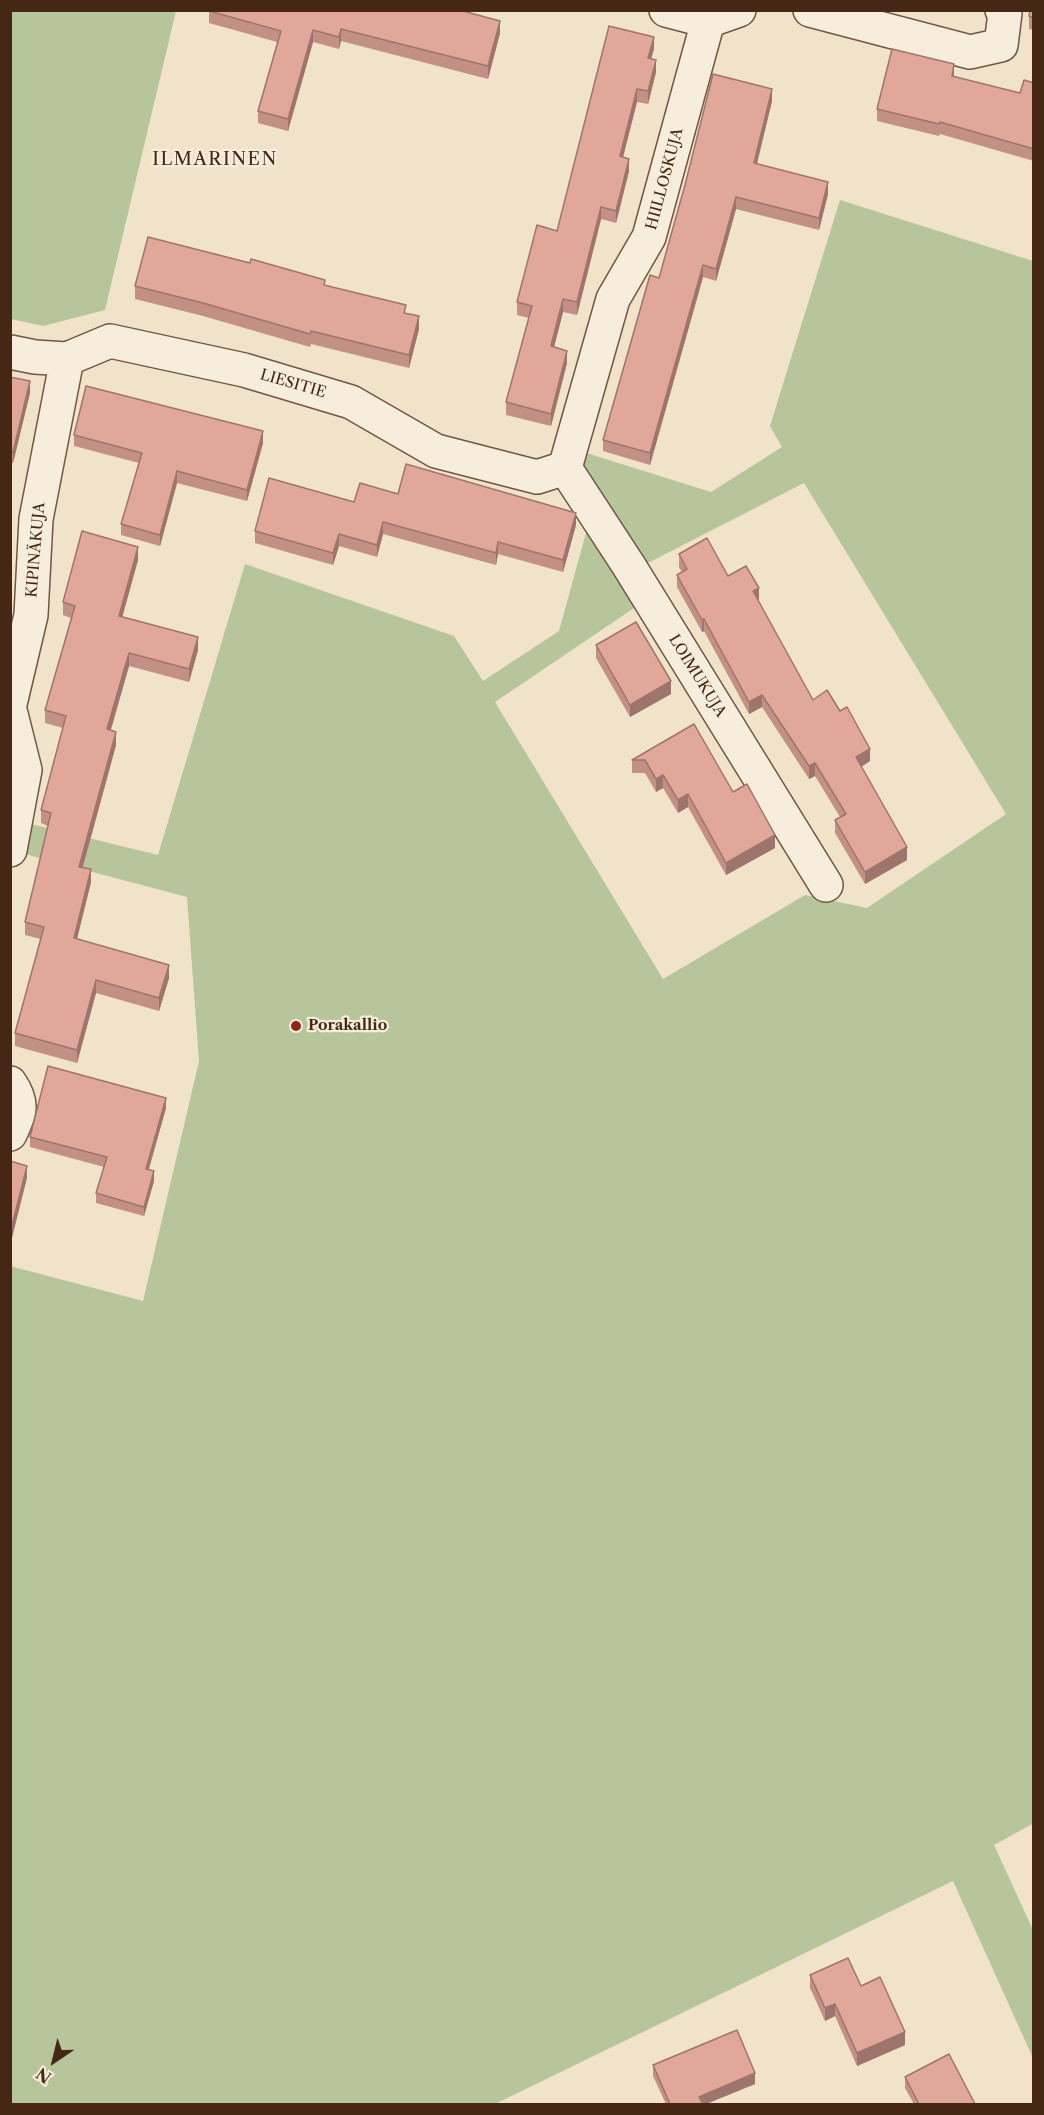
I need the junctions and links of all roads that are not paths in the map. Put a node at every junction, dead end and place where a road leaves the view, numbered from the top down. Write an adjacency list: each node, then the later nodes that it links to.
1 (666, 10): 6 (street)
2 (739, 10): 6 (street)
3 (810, 10): 5 (street)
4 (1002, 10): 5 (street)
5 (877, 18)
6 (708, 21): 9 (street, HIILLOSKUJA)
7 (10, 352): 8 (street)
8 (67, 360): 9 (street, LIESITIE); 10 (street, KIPINÄKUJA)
9 (565, 468): 13 (street, LOIMUKUJA)
10 (10, 704)
11 (10, 710): 12 (street)
12 (10, 850)
13 (826, 885)
14 (10, 1083): 15 (street)
15 (10, 1134)

